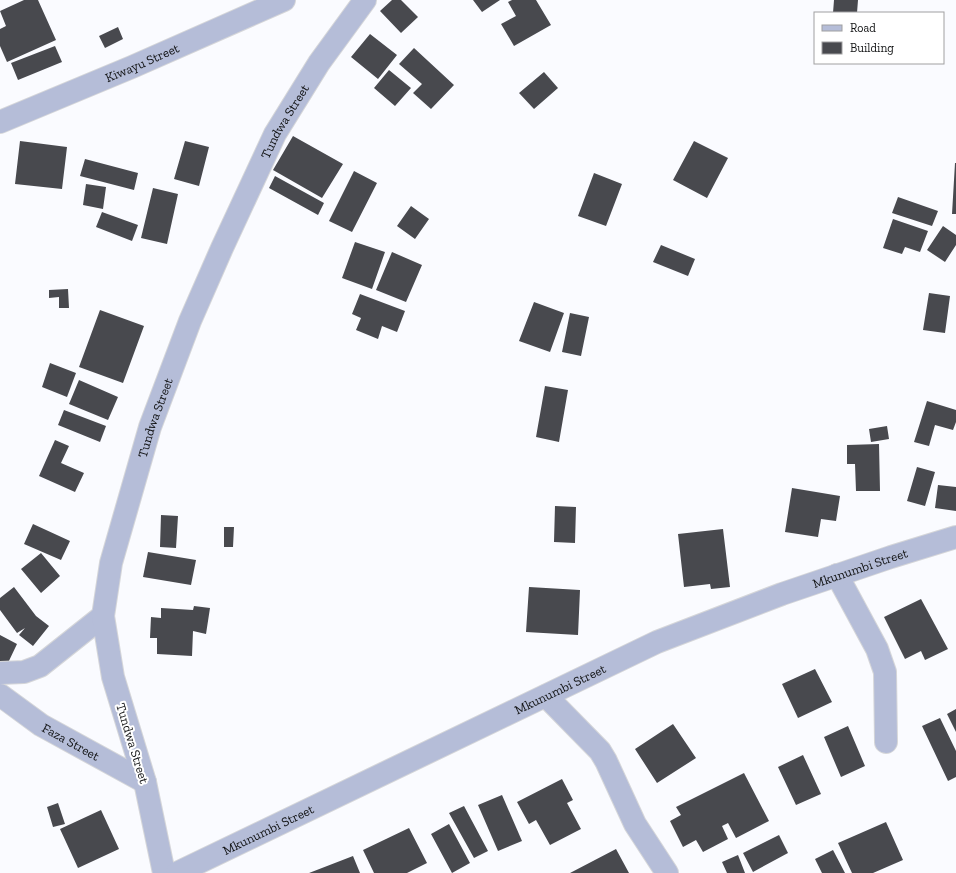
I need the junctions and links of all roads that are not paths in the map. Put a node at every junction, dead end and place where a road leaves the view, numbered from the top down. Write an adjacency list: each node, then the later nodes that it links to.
1 (284, 0): 3 (street, Kiwayu Street)
2 (365, 0): 6 (street, Tundwa Street)
3 (0, 122)
4 (956, 537): 5 (street, Mkunumbi Street)
5 (837, 576): 9 (street, Mkunumbi Street); 10 (street)
6 (103, 616): 7 (street); 11 (street, Tundwa Street)
7 (0, 673)
8 (0, 695): 11 (street, Faza Street)
9 (546, 696): 13 (street, Mkunumbi Street); 14 (street)
10 (886, 742)
11 (145, 782): 12 (street, Tundwa Street)
12 (164, 873)
13 (177, 873)
14 (667, 873)

